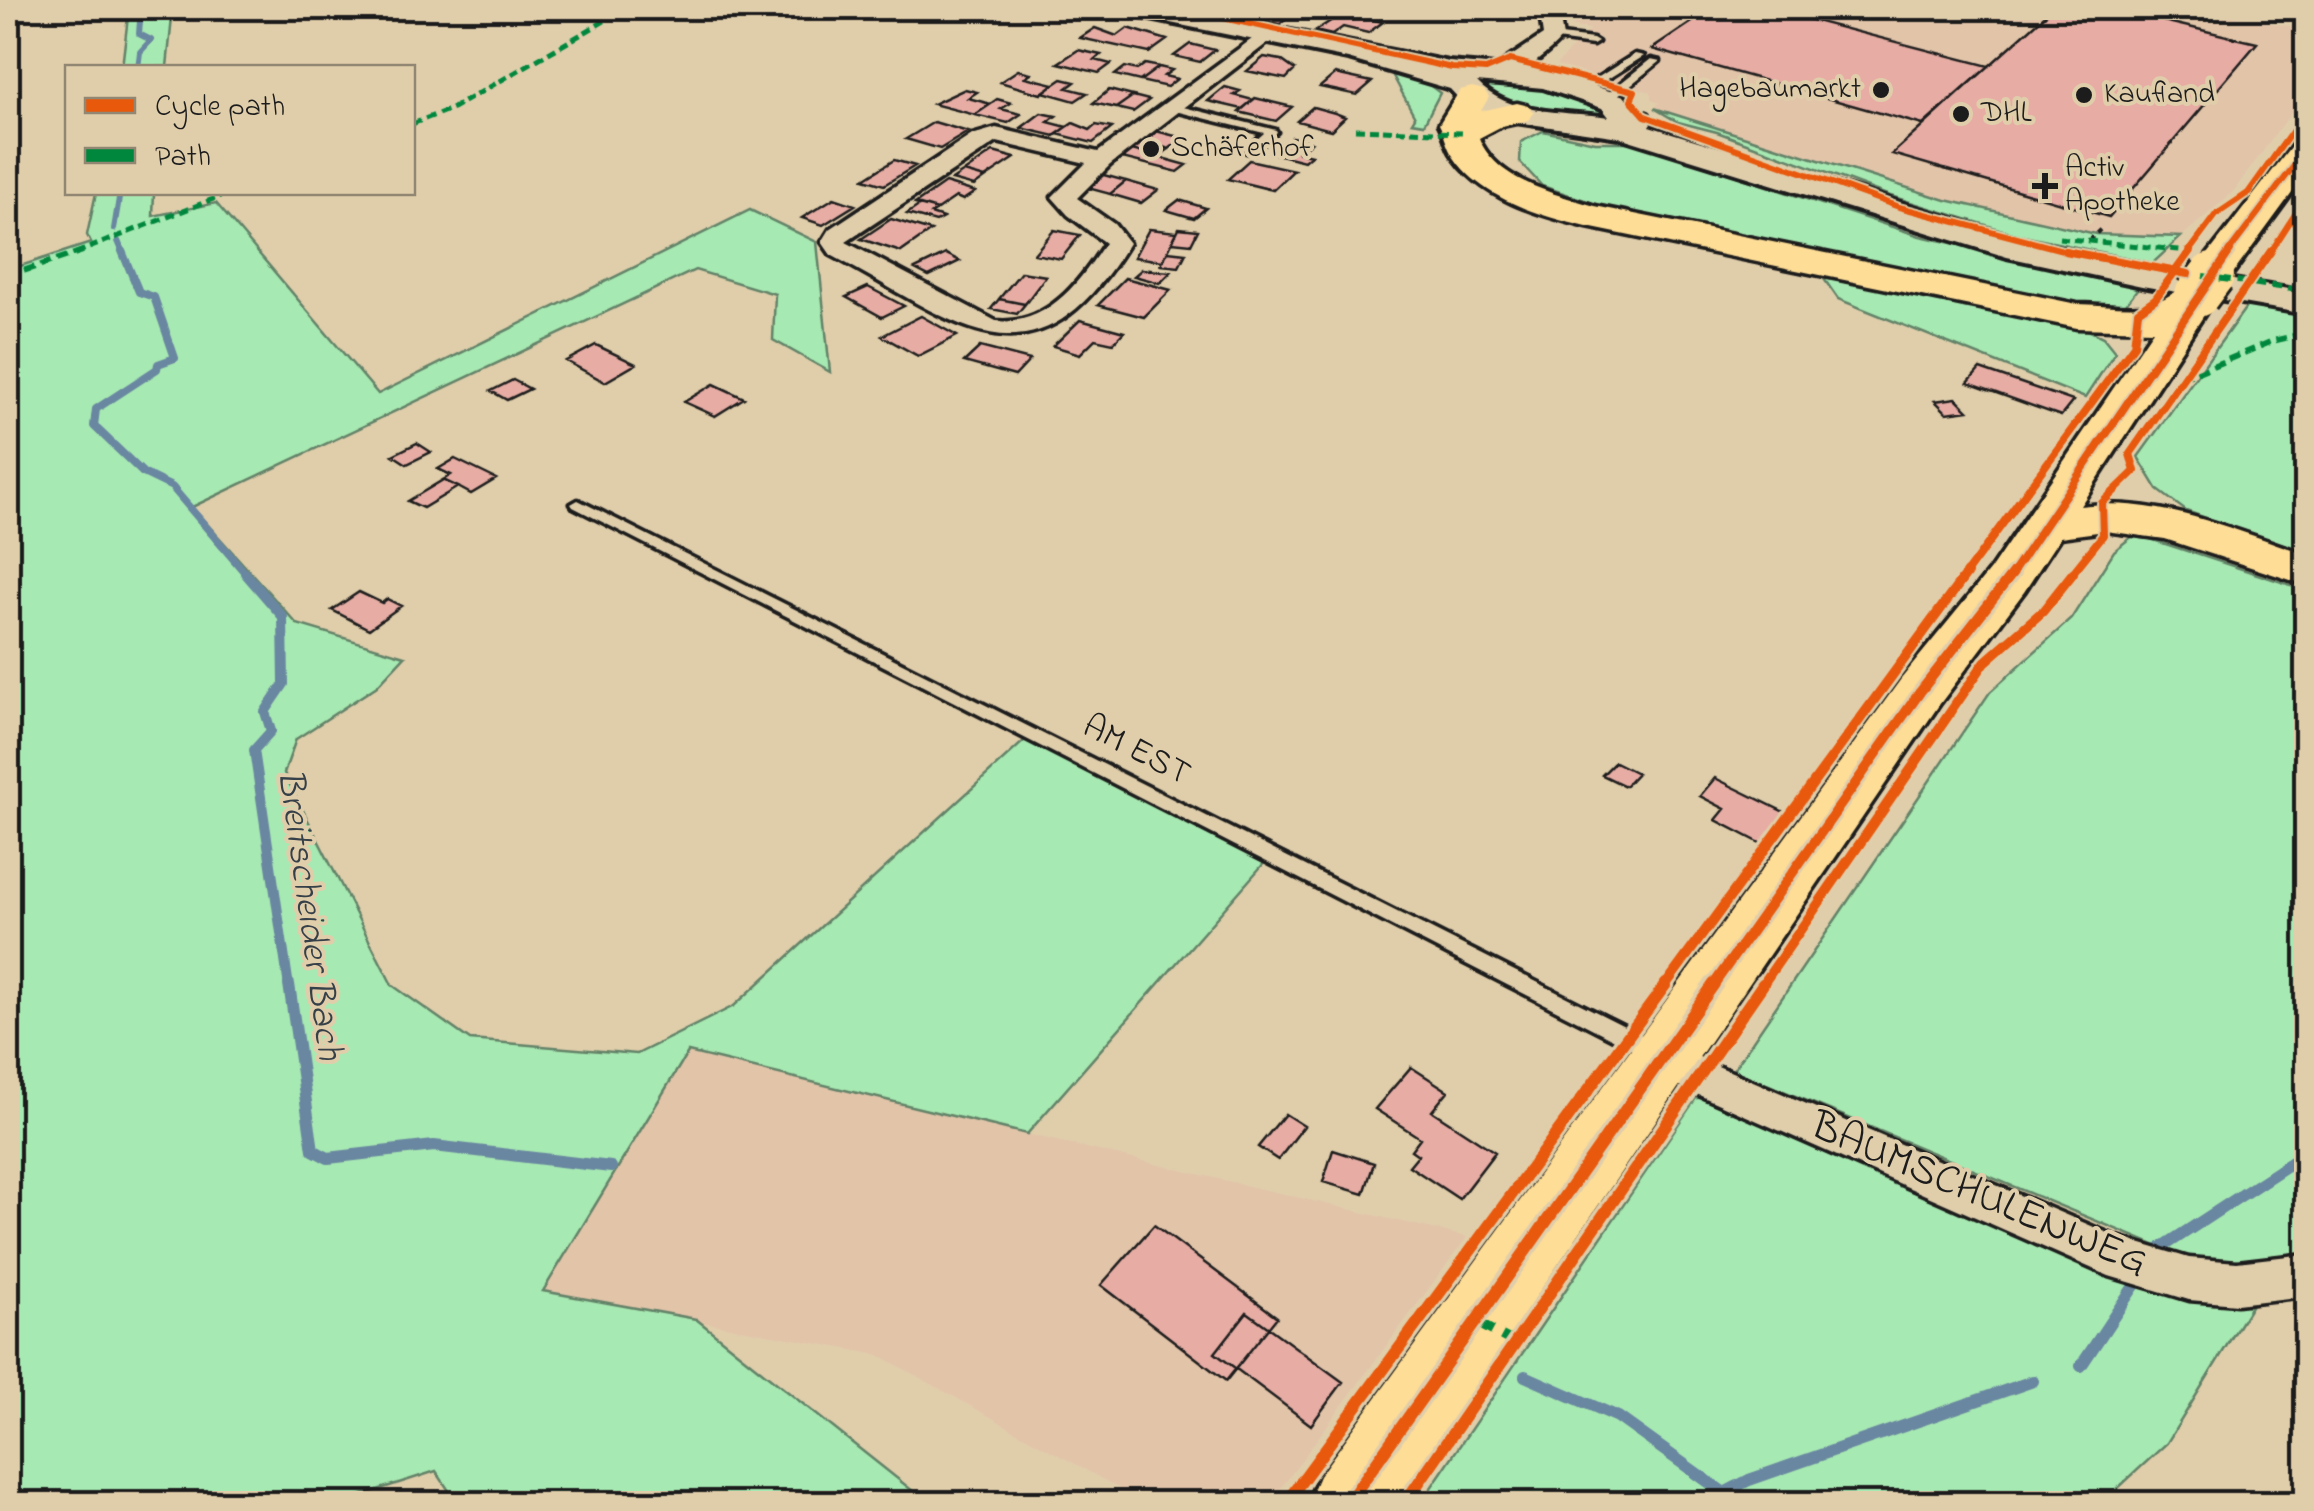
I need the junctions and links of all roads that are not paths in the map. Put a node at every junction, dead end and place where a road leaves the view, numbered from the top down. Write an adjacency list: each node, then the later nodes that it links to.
1 (1136, 8): 4 (main road)
2 (1163, 8): 4 (main road)
3 (1549, 8): 5 (street)
4 (1267, 34): 11 (main road); 12 (street)
5 (1552, 37): 6 (lane); 9 (street)
6 (1594, 42)
7 (1639, 56): 10 (lane)
8 (1656, 61): 14 (lane)
9 (1541, 66): 10 (main road); 11 (main road)
10 (1583, 90): 14 (main road)
11 (1474, 92): 13 (main road); 20 (main road)
12 (1171, 107): 15 (lane); 17 (street)
13 (1517, 113): 14 (main road)
14 (1614, 114): 19 (main road)
15 (1252, 150)
16 (2306, 150): 18 (main road)
17 (1102, 160): 17 (street)
18 (2205, 285): 20 (main road); 21 (main road)
19 (2306, 304)
20 (2077, 316): 21 (main road)
21 (2155, 359): 22 (main road)
22 (2084, 461): 24 (main road); 25 (main road)
23 (578, 504): 27 (lane, AM EST)
24 (2172, 525): 25 (main road); 26 (main road)
25 (2042, 526): 27 (main road)
26 (2306, 570)
27 (1664, 1056): 28 (street, BAUMSCHULENWEG); 29 (main road)
28 (2306, 1276)
29 (1347, 1504)

